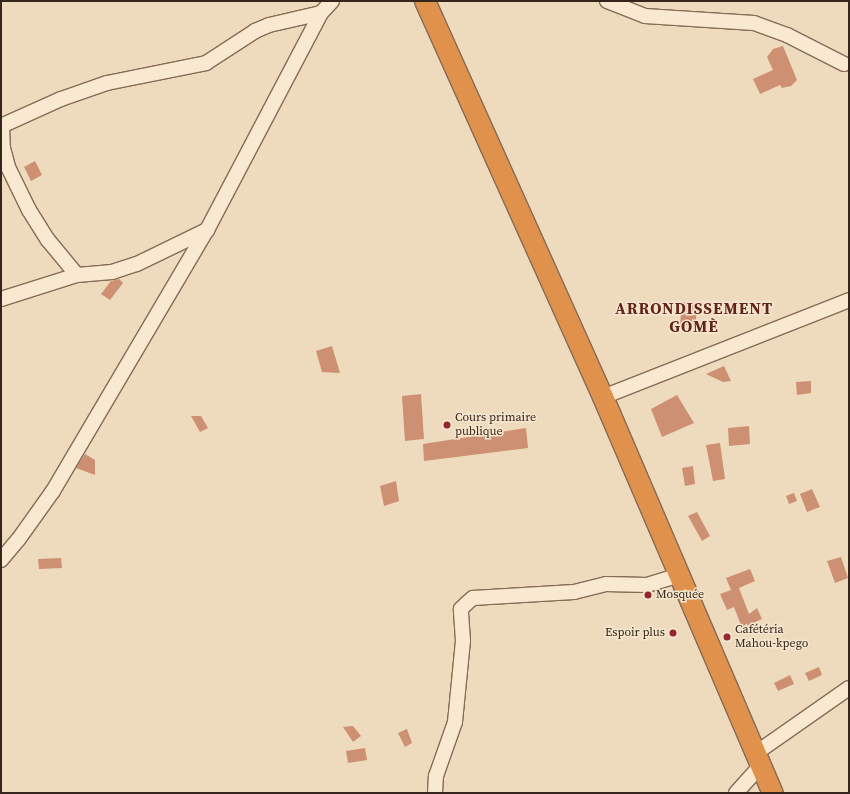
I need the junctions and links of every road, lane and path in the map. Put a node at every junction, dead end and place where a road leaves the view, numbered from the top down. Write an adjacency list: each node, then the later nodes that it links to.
1 (332, 1): 4 (street)
2 (425, 1): 11 (highway)
3 (607, 1): 5 (street)
4 (322, 13): 6 (street); 7 (street)
5 (844, 64)
6 (2, 126): 8 (street)
7 (207, 230): 8 (street); 12 (street)
8 (77, 275): 9 (street)
9 (1, 299)
10 (849, 300): 11 (street)
11 (603, 397): 13 (highway)
12 (1, 560)
13 (679, 575): 15 (highway); 16 (street)
14 (849, 688): 15 (street)
15 (758, 759): 17 (street); 18 (highway)
16 (435, 793)
17 (736, 793)
18 (774, 793)

